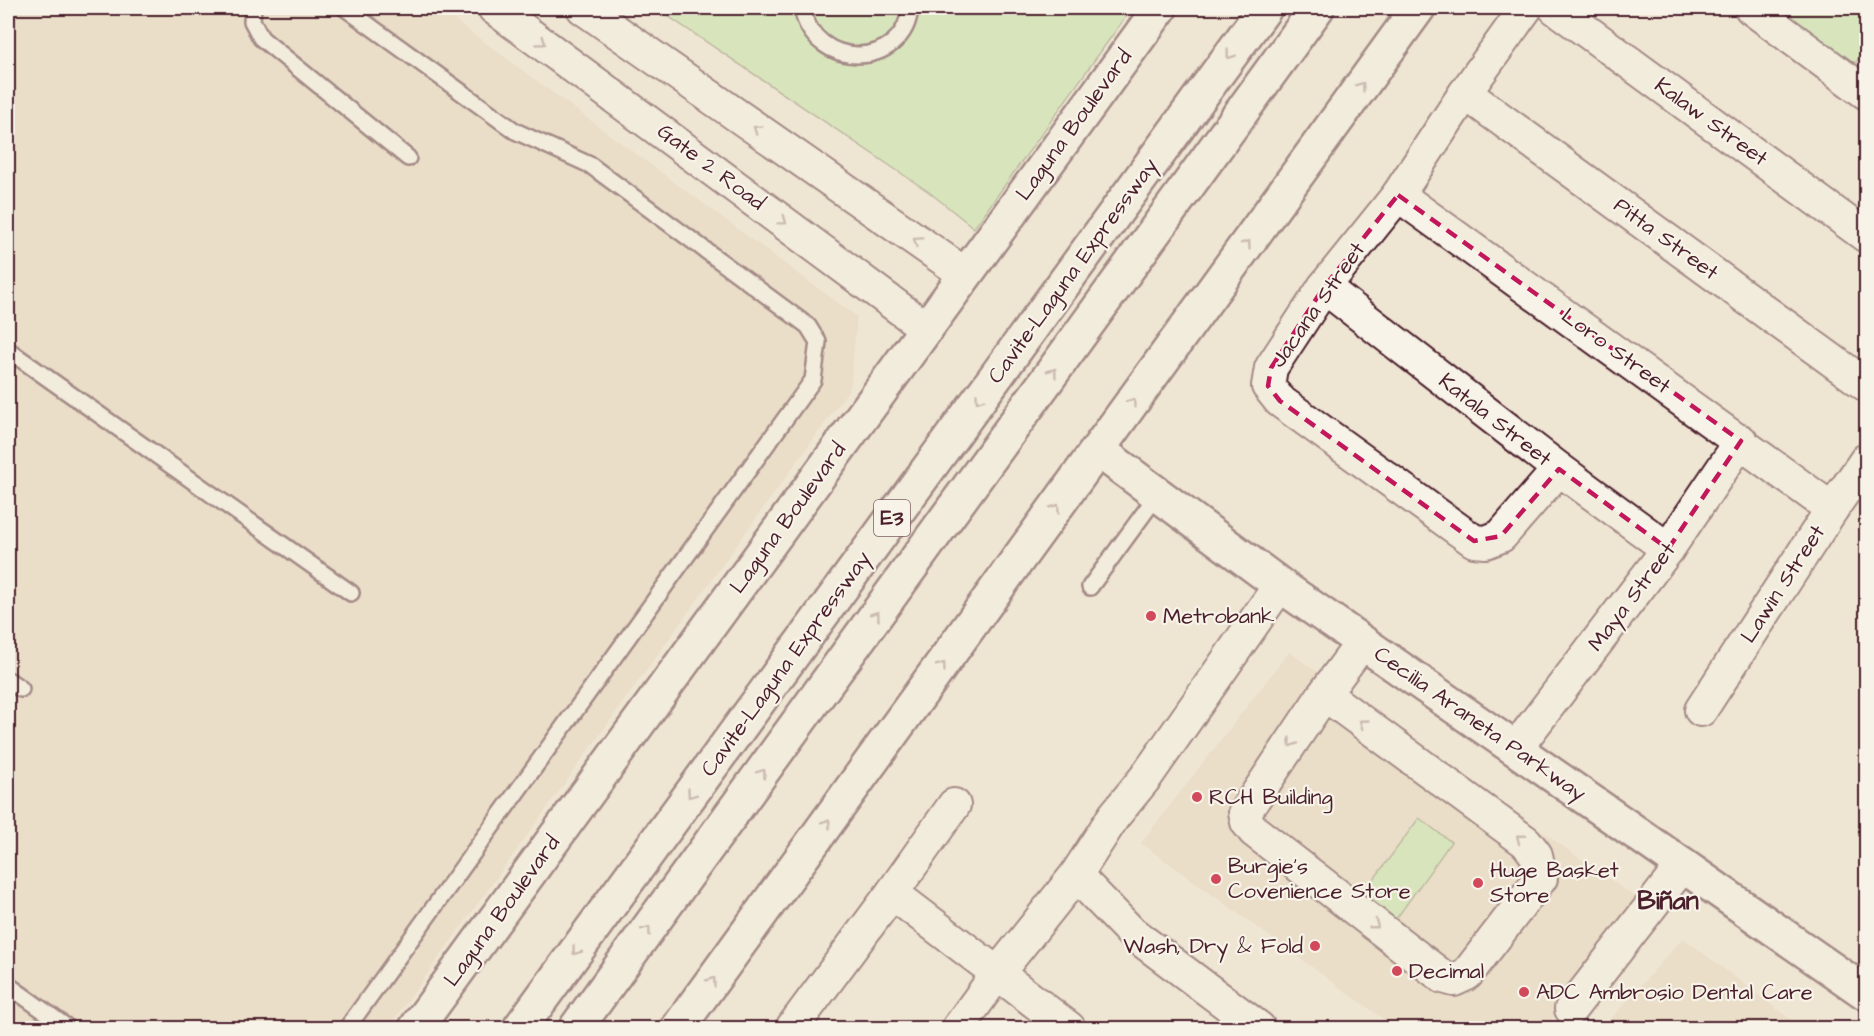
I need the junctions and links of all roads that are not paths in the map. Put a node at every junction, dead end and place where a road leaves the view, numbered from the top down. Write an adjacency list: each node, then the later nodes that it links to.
1 (253, 8): 16 (lane)
2 (345, 8): 49 (lane)
3 (495, 8): 21 (street, Gate 2 Road, one-way to 21)
4 (583, 8): 19 (street, one-way to 4)
5 (802, 8): 6 (lane)
6 (910, 8)
7 (1160, 8): 19 (main road, Laguna Boulevard)
8 (1265, 8): 51 (main road, Cavite–Laguna Expressway / E3, one-way to 51)
9 (1317, 8): 52 (main road, Cavite–Laguna Expressway / E3, one-way to 9)
10 (1418, 8): 25 (main road, one-way to 10)
11 (1526, 8): 15 (street, Jacana Street)
12 (1555, 8): 18 (street, Kalaw Street)
13 (1750, 8): 14 (street)
14 (1863, 83)
15 (1465, 93): 17 (street, Jacana Street); 23 (street, Pitta Street)
16 (408, 158)
17 (1398, 195): 20 (street, Jacana Street); 24 (street, Loro Street)
18 (1866, 236)
19 (965, 274): 21 (main road, Laguna Boulevard)
20 (1324, 287): 27 (street, Katala Street); 27 (street, Jacana Street)
21 (926, 328): 50 (main road, Laguna Boulevard)
22 (8, 350): 33 (lane)
23 (1866, 385)
24 (1741, 441): 29 (street, Loro Street); 30 (street, Maya Street)
25 (1098, 450): 28 (main road, Cecilia Araneta Parkway); 53 (main road, one-way to 25)
26 (1866, 460): 29 (street, Lawin Street)
27 (1559, 469): 30 (street, Katala Street)
28 (1158, 494): 31 (main road, Cecilia Araneta Parkway); 32 (lane)
29 (1832, 509): 38 (street, Lawin Street)
30 (1668, 549): 39 (street, Maya Street)
31 (1280, 585): 34 (main road, Cecilia Araneta Parkway); 42 (street)
32 (1090, 587)
33 (351, 593)
34 (1362, 643): 37 (street); 39 (main road, Cecilia Araneta Parkway)
35 (8, 680): 36 (lane)
36 (21, 689)
37 (1324, 694): 37 (street, one-way to 37)
38 (1701, 710)
39 (1516, 748): 41 (main road, Cecilia Araneta Parkway)
40 (954, 805): 43 (street)
41 (1683, 865): 46 (main road, Cecilia Araneta Parkway); 47 (street)
42 (1076, 875): 44 (street); 57 (street)
43 (892, 893): 44 (street); 54 (street)
44 (997, 974): 55 (street); 56 (street)
45 (8, 985): 48 (lane)
46 (1866, 993)
47 (1571, 1009)
48 (68, 1029)
49 (347, 1029)
50 (416, 1029)
51 (519, 1029)
52 (576, 1029)
53 (678, 1029)
54 (792, 1029)
55 (958, 1029)
56 (1069, 1029)
57 (1259, 1029)

